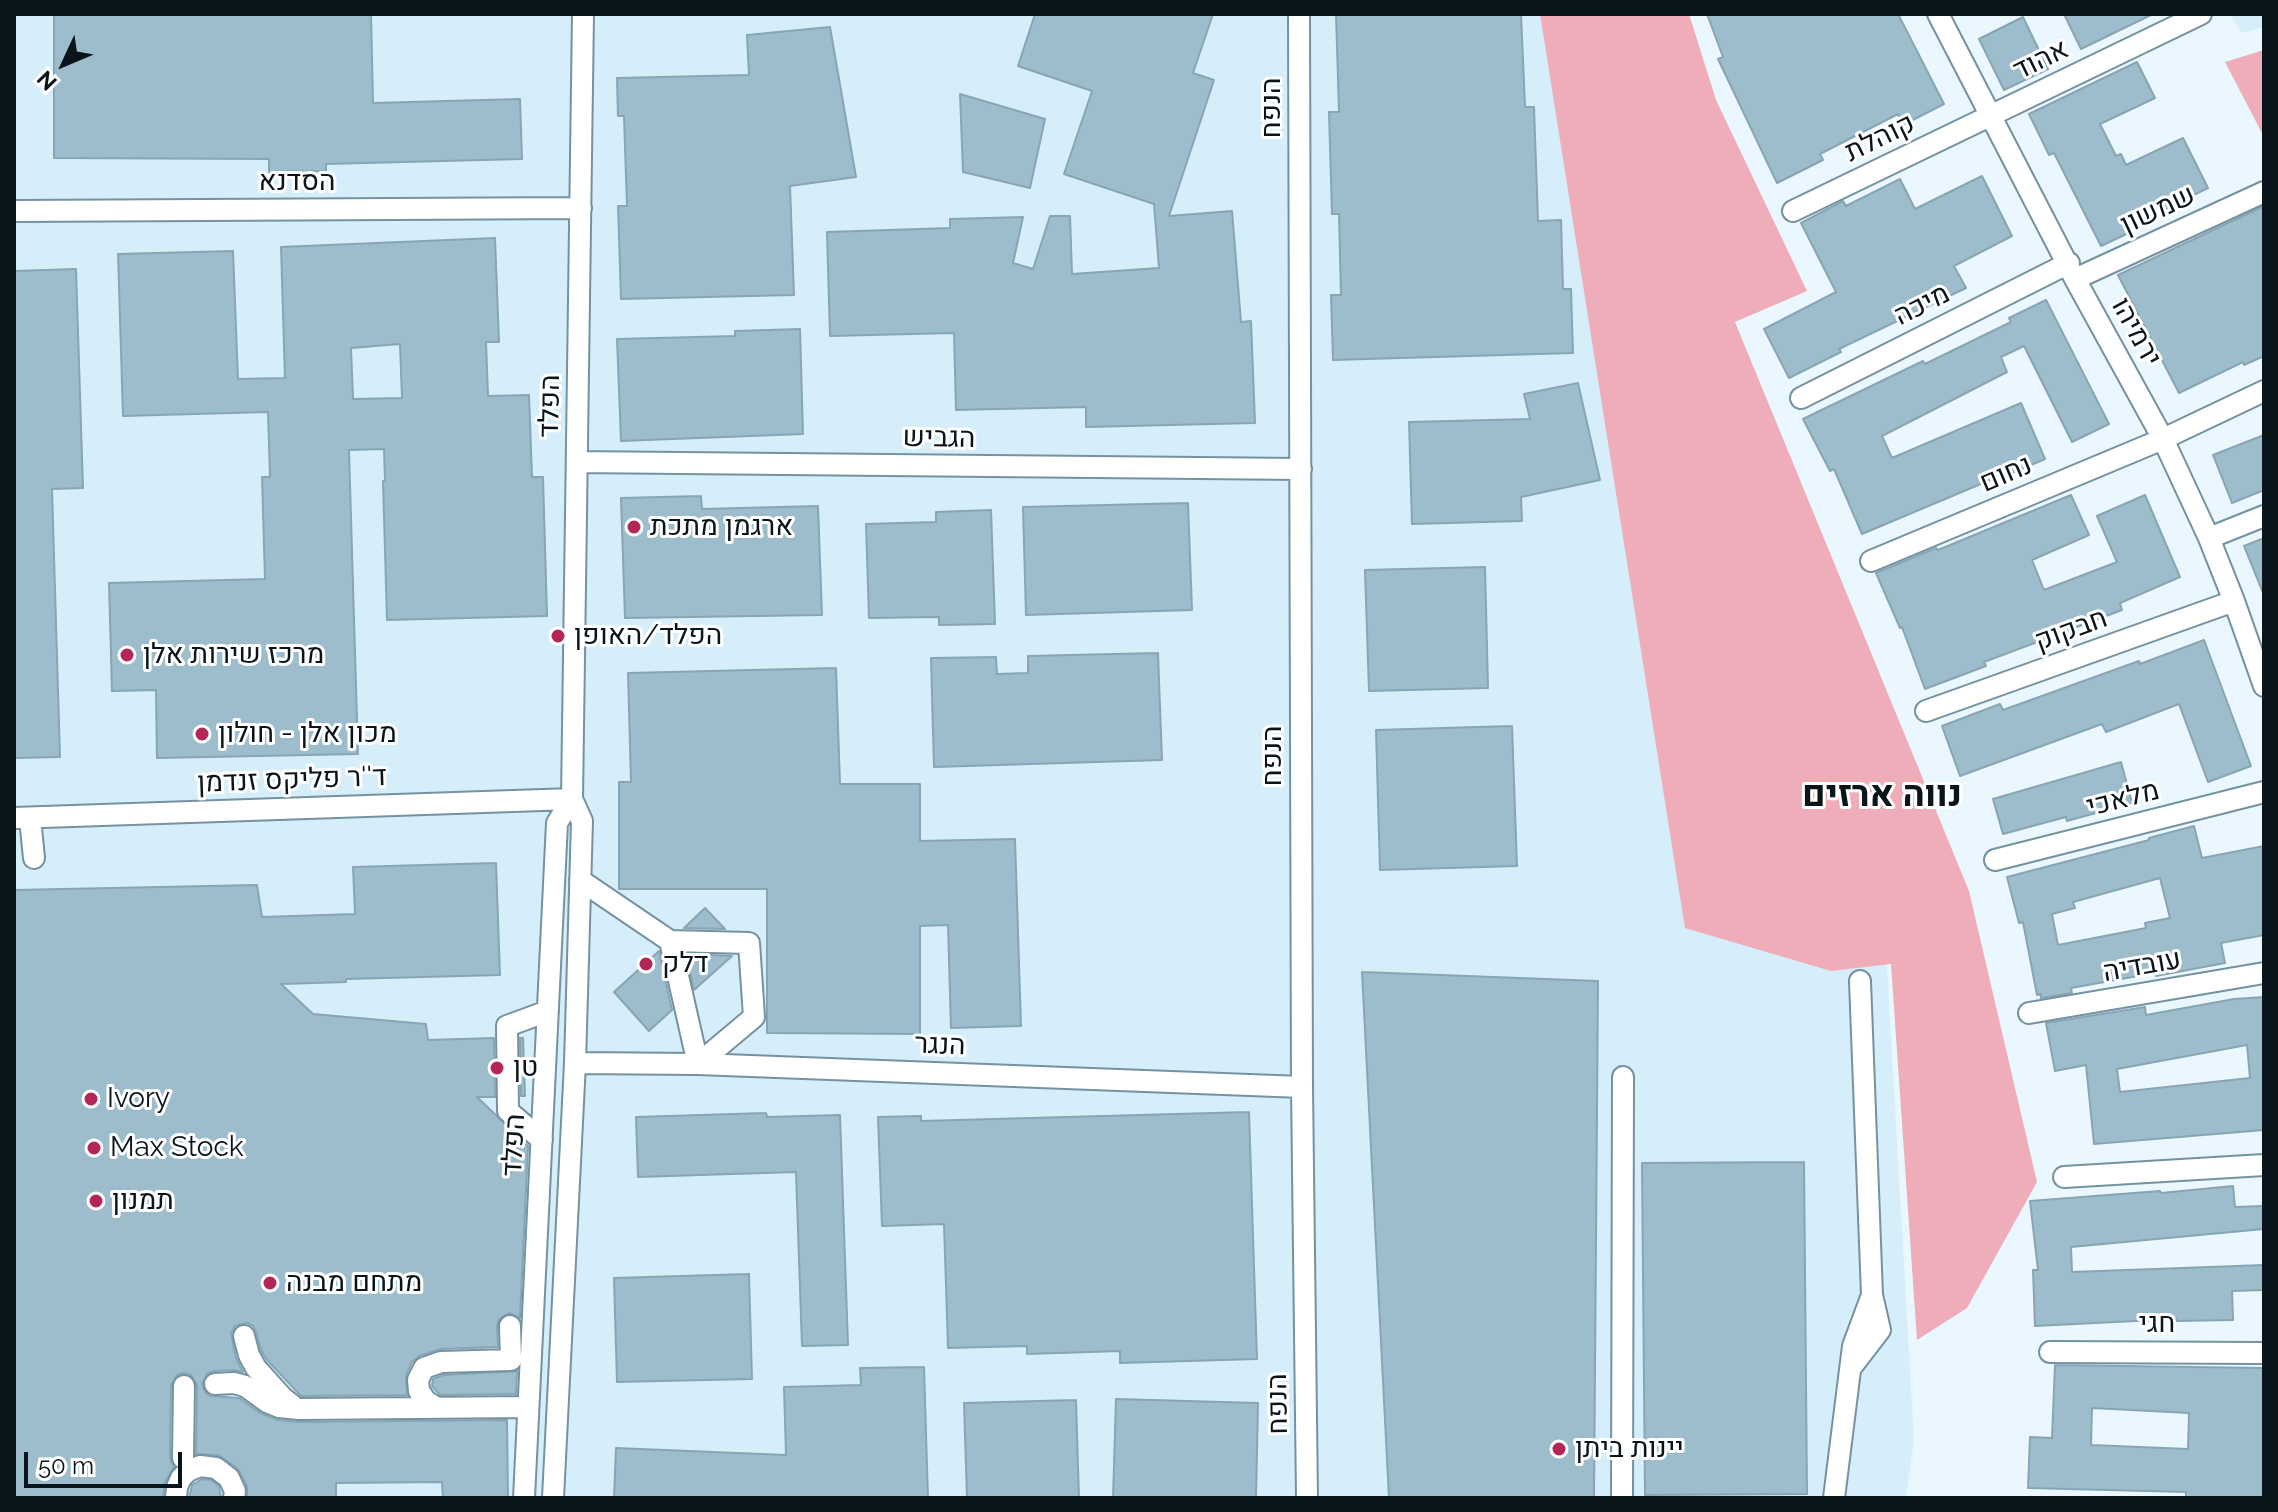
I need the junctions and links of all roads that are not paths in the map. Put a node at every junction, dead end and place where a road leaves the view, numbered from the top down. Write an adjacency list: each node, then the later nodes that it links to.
1 (583, 14): 7 (street, הפלד)
2 (1299, 14): 15 (street, הנפח)
3 (1938, 14): 5 (street, ירמיהו)
4 (2201, 14): 5 (street, אהוד)
5 (1991, 114): 9 (street, קוהלת); 10 (street, ירמיהו)
6 (2264, 192): 10 (street, שמשון)
7 (581, 208): 8 (street, הסדנא); 14 (street, הפלד)
8 (14, 211)
9 (1793, 211)
10 (2072, 271): 12 (street, מיכה); 13 (street, ירמיהו)
11 (2264, 391): 13 (street, נחום)
12 (1801, 398)
13 (2163, 439): 17 (street, ירמיהו); 18 (street, נחום)
14 (577, 462): 15 (street, הגביש); 23 (street, הפלד)
15 (1301, 469): 36 (street, הנפח)
16 (2264, 516): 17 (street)
17 (2209, 538): 19 (street, ירמיהו)
18 (1871, 561)
19 (2234, 601): 20 (street, ירמיהו); 21 (street, חבקוק)
20 (2264, 686)
21 (1926, 711)
22 (2264, 792): 26 (street, מלאכי)
23 (572, 799): 24 (street, ד''ר פליקס זנדמן); 27 (street, הפלד); 31 (street, הפלד)
24 (22, 818): 25 (street)
25 (34, 858)
26 (1995, 860)
27 (580, 880): 28 (street); 33 (street, הפלד)
28 (670, 941): 34 (street); 34 (street)
29 (2264, 973): 32 (street, עובדיה)
30 (1860, 981): 56 (street)
31 (548, 1011): 37 (street, הפלד); 37 (street)
32 (2029, 1013)
33 (575, 1063): 34 (street, הנגר); 53 (street, הפלד)
34 (698, 1064): 36 (street, הנגר)
35 (1623, 1077): 55 (street)
36 (1302, 1087): 54 (street, הנפח)
37 (542, 1140): 46 (street, הפלד)
38 (2264, 1165): 39 (street)
39 (2064, 1177)
40 (510, 1326): 47 (street)
41 (244, 1336): 48 (street)
42 (2050, 1352): 43 (street, חגי)
43 (2264, 1353)
44 (215, 1384): 48 (street)
45 (184, 1386): 49 (street)
46 (528, 1407): 47 (street); 52 (street, הפלד)
47 (437, 1408): 48 (street)
48 (299, 1409)
49 (183, 1458)
50 (176, 1498): 51 (street)
51 (234, 1498)
52 (524, 1498)
53 (553, 1498)
54 (1307, 1498)
55 (1622, 1498)
56 (1834, 1498)

